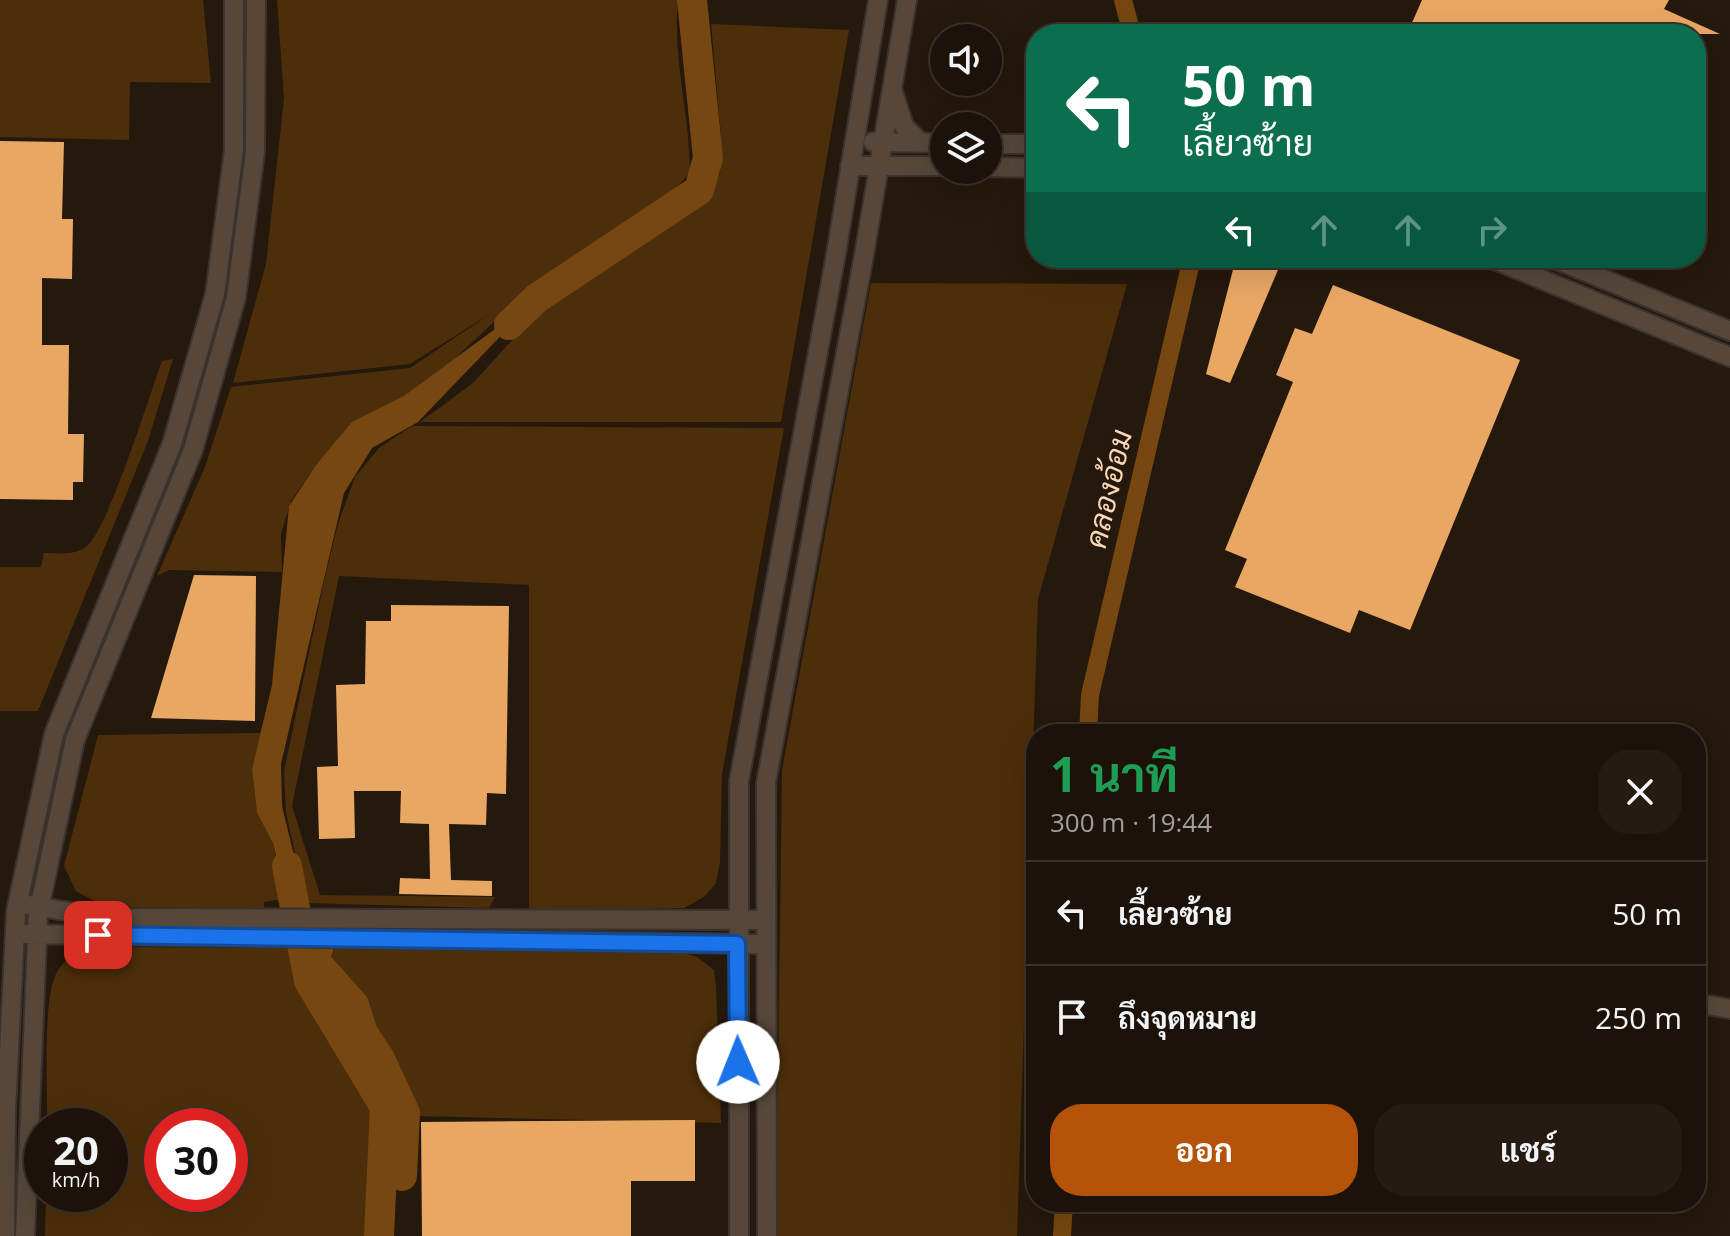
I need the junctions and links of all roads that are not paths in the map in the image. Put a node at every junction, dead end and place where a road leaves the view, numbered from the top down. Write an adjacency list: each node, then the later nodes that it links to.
1 (234, 0): 23 (street)
2 (256, 0): 24 (street)
3 (878, 0): 6 (street)
4 (907, 0): 5 (street)
5 (892, 85): 7 (street); 8 (street)
6 (854, 141): 7 (street); 13 (street)
7 (882, 142): 8 (street); 12 (street)
8 (921, 143): 9 (street)
9 (930, 143)
10 (1002, 144): 11 (street)
11 (1026, 144)
12 (878, 165): 13 (street); 14 (street); 18 (street)
13 (850, 166): 26 (street)
14 (920, 166): 15 (street); 18 (street)
15 (930, 166)
16 (1002, 167): 17 (street)
17 (1026, 168)
18 (871, 205): 25 (street)
19 (1514, 268): 22 (street)
20 (1576, 268): 21 (street)
21 (1730, 331)
22 (1730, 357)
23 (18, 903): 24 (street); 29 (street)
24 (39, 906): 27 (street); 30 (street)
25 (766, 920): 26 (street); 32 (street)
26 (738, 922): 28 (street); 31 (street)
27 (280, 928): 28 (street); 30 (street)
28 (332, 928): 31 (street)
29 (15, 934): 30 (street); 35 (street)
30 (37, 935): 36 (street)
31 (737, 944): 32 (street); 37 (street)
32 (766, 944): 38 (street)
33 (1706, 1005): 34 (street)
34 (1730, 1009)
35 (5, 1236)
36 (25, 1236)
37 (739, 1236)
38 (767, 1236)

